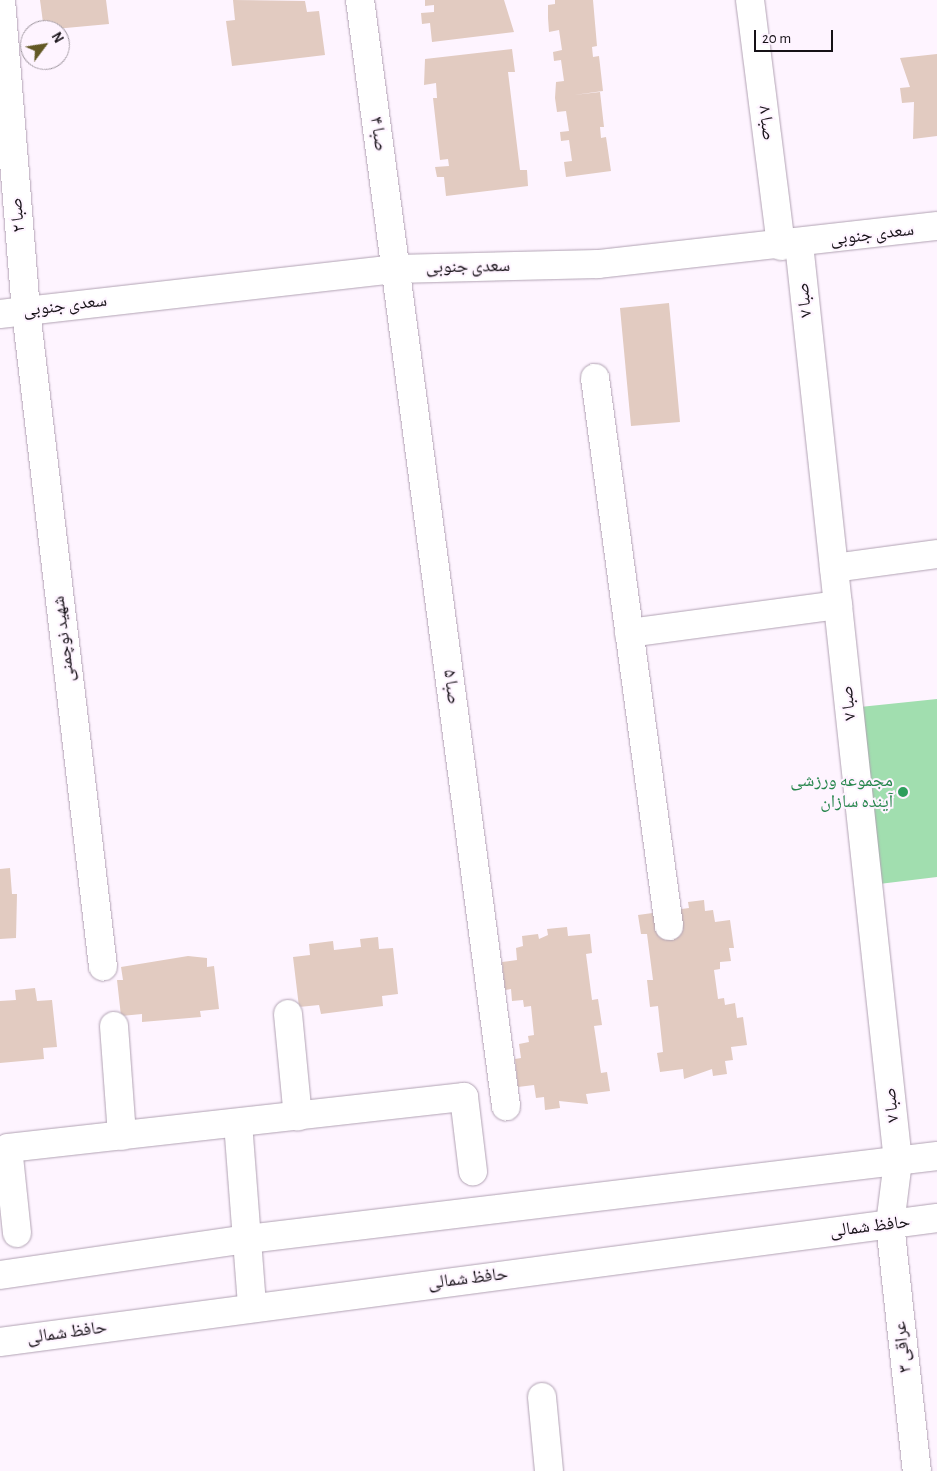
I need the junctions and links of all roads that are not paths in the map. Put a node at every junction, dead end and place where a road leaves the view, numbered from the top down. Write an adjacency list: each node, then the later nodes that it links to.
1 (1, 0): 7 (street, صبا ۲)
2 (360, 0): 6 (street, صبا ۴)
3 (750, 0): 5 (street, صبا ۸)
4 (937, 226): 5 (street, سعدی جنوبی)
5 (790, 245): 6 (street, سعدی جنوبی); 10 (street, صبا ۷)
6 (396, 269): 7 (street, سعدی جنوبی); 17 (street, صبا ۵)
7 (13, 312): 14 (street, شهید نوچمنی)
8 (595, 378): 12 (street)
9 (937, 554): 10 (street)
10 (834, 568): 11 (street, صبا ۷)
11 (838, 604): 12 (street); 22 (street, صبا ۷)
12 (629, 633): 13 (street)
13 (668, 926)
14 (103, 966)
15 (288, 1014): 18 (street)
16 (114, 1026): 20 (street)
17 (506, 1106)
18 (298, 1116): 19 (street); 23 (street)
19 (238, 1123): 20 (street); 27 (street)
20 (122, 1136): 26 (street)
21 (937, 1156): 22 (street)
22 (898, 1161): 25 (street, صبا ۷); 27 (street)
23 (473, 1171)
24 (937, 1218): 25 (street, حافظ شمالی)
25 (890, 1224): 29 (street, حافظ شمالی); 33 (street, عراقی ۳)
26 (17, 1233)
27 (248, 1240): 28 (street); 29 (street)
28 (0, 1275)
29 (252, 1307): 30 (street, حافظ شمالی)
30 (0, 1342)
31 (542, 1397): 32 (street)
32 (549, 1471)
33 (917, 1471)

